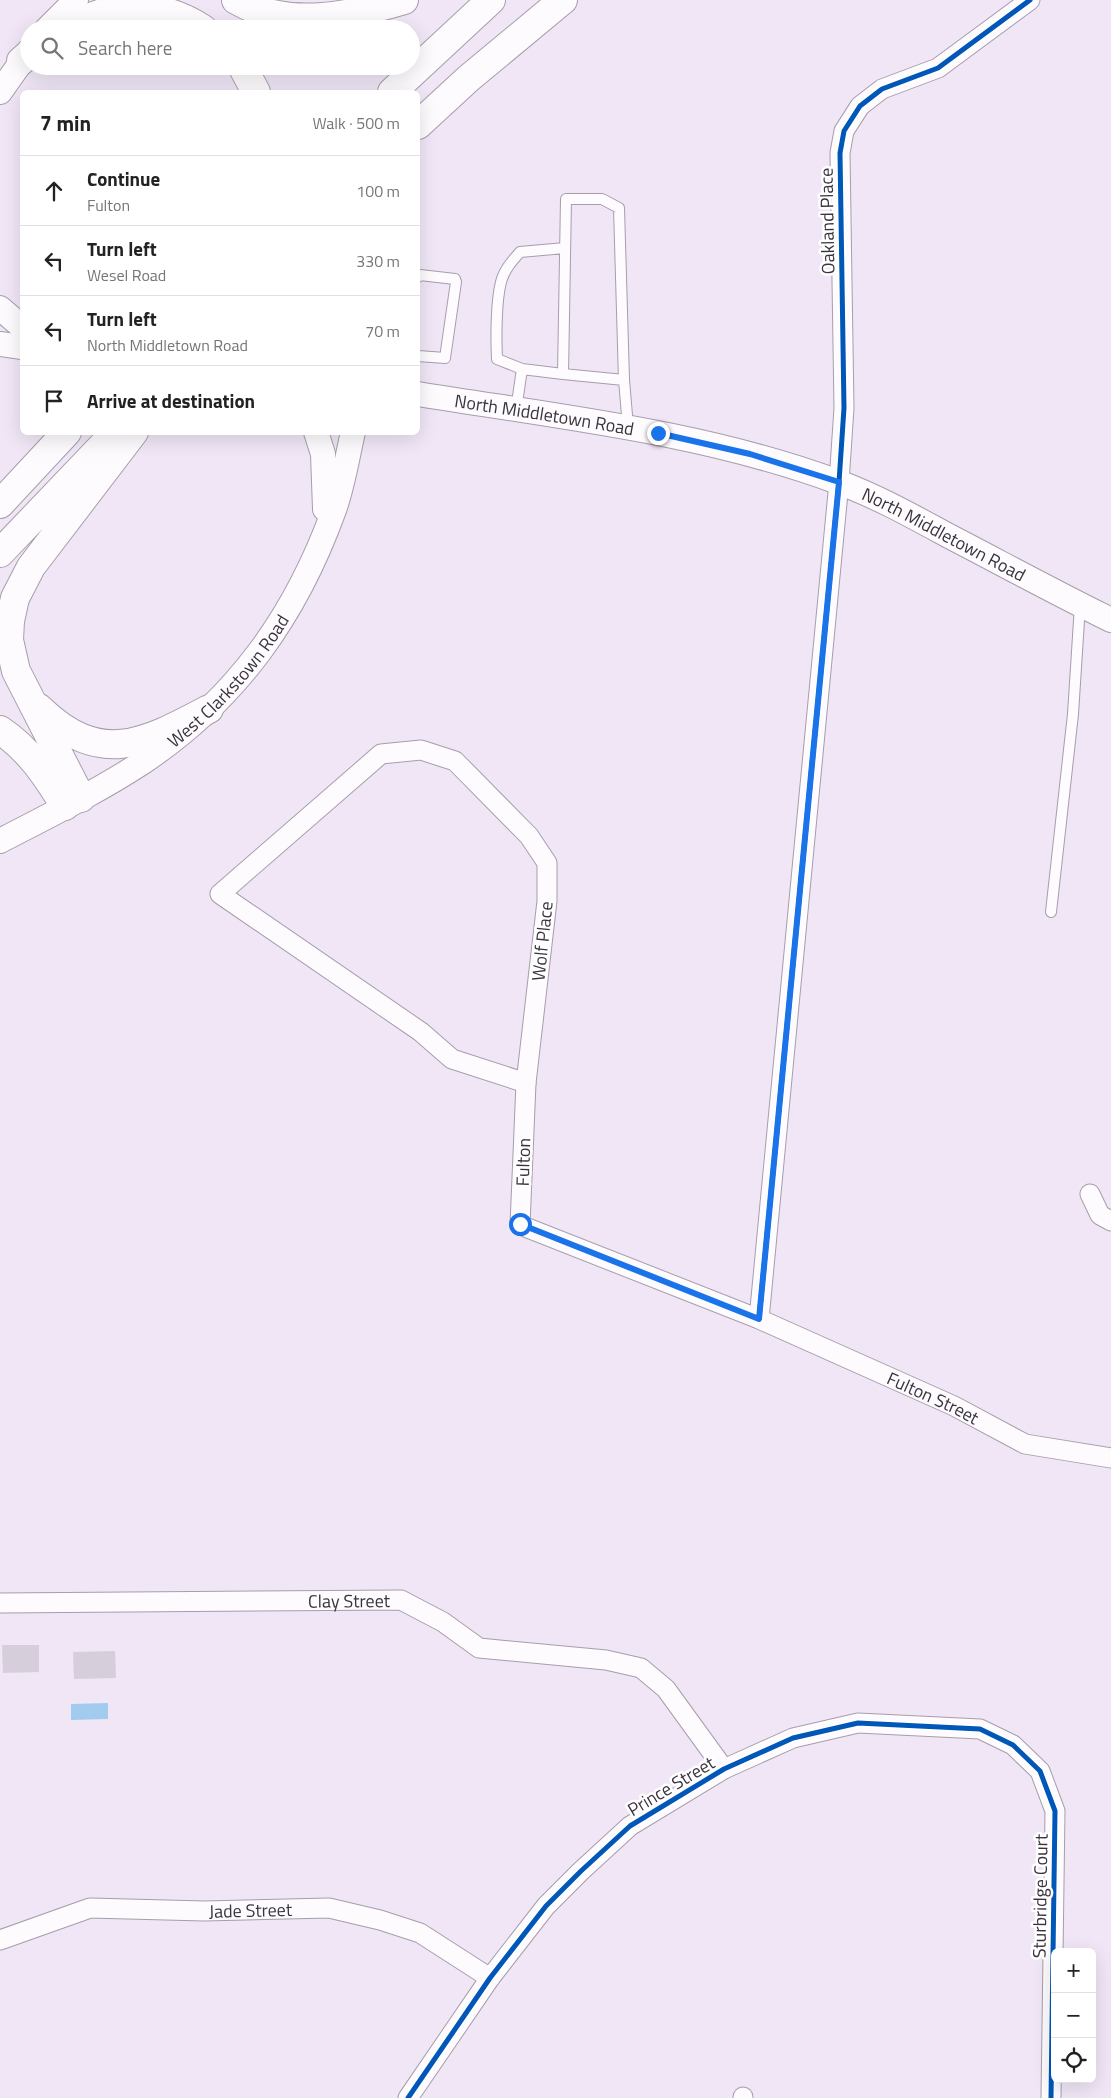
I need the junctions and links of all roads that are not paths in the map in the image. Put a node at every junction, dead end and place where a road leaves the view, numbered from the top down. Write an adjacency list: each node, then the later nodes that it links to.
1 (76, 0): 8 (street)
2 (188, 0): 11 (highway)
3 (236, 0): 4 (highway)
4 (404, 0)
5 (491, 0): 13 (highway)
6 (563, 0): 19 (highway)
7 (1030, 0): 38 (street, Oakland Place)
8 (56, 20)
9 (84, 20): 10 (highway)
10 (186, 20)
11 (204, 20)
12 (20, 64): 18 (street)
13 (420, 66)
14 (247, 75): 16 (highway)
15 (410, 75): 17 (highway)
16 (255, 90)
17 (394, 90)
18 (0, 92)
19 (420, 123)
20 (565, 248): 27 (lane); 28 (lane); 29 (lane)
21 (420, 275): 26 (lane)
22 (0, 308): 23 (street)
23 (20, 325)
24 (0, 344): 25 (street)
25 (20, 347)
26 (420, 356)
27 (522, 369): 28 (lane); 31 (lane)
28 (563, 374): 29 (lane)
29 (624, 380): 32 (lane)
30 (420, 394): 31 (street, North Middletown Road)
31 (516, 410): 32 (street, North Middletown Road)
32 (628, 428): 38 (street, North Middletown Road)
33 (64, 435): 39 (highway)
34 (112, 435): 41 (highway)
35 (132, 435): 44 (highway)
36 (317, 435): 40 (street)
37 (352, 435): 40 (street, West Clarkstown Road)
38 (839, 482): 42 (street, North Middletown Road); 53 (street, Oakland Place)
39 (0, 504)
40 (323, 537): 45 (street, West Clarkstown Road)
41 (0, 553)
42 (1080, 605): 43 (street, North Middletown Road); 49 (lane)
43 (1111, 620)
44 (24, 689): 45 (highway); 47 (highway)
45 (209, 710): 47 (street, West Clarkstown Road)
46 (0, 730): 47 (highway)
47 (73, 802): 48 (street, West Clarkstown Road)
48 (0, 841)
49 (1051, 912)
50 (526, 1083): 50 (street, Wolf Place); 53 (street, Fulton)
51 (1090, 1194): 52 (street)
52 (1111, 1221)
53 (759, 1319): 54 (street, Fulton Street)
54 (1111, 1458)
55 (0, 1603): 57 (street, Clay Street)
56 (980, 1729): 57 (street, Prince Street); 61 (street, Sturbridge Court)
57 (724, 1770): 59 (street, Prince Street)
58 (0, 1940): 59 (street, Jade Street)
59 (490, 1978): 60 (street, Prince Street)
60 (408, 2098)
61 (1051, 2098)

